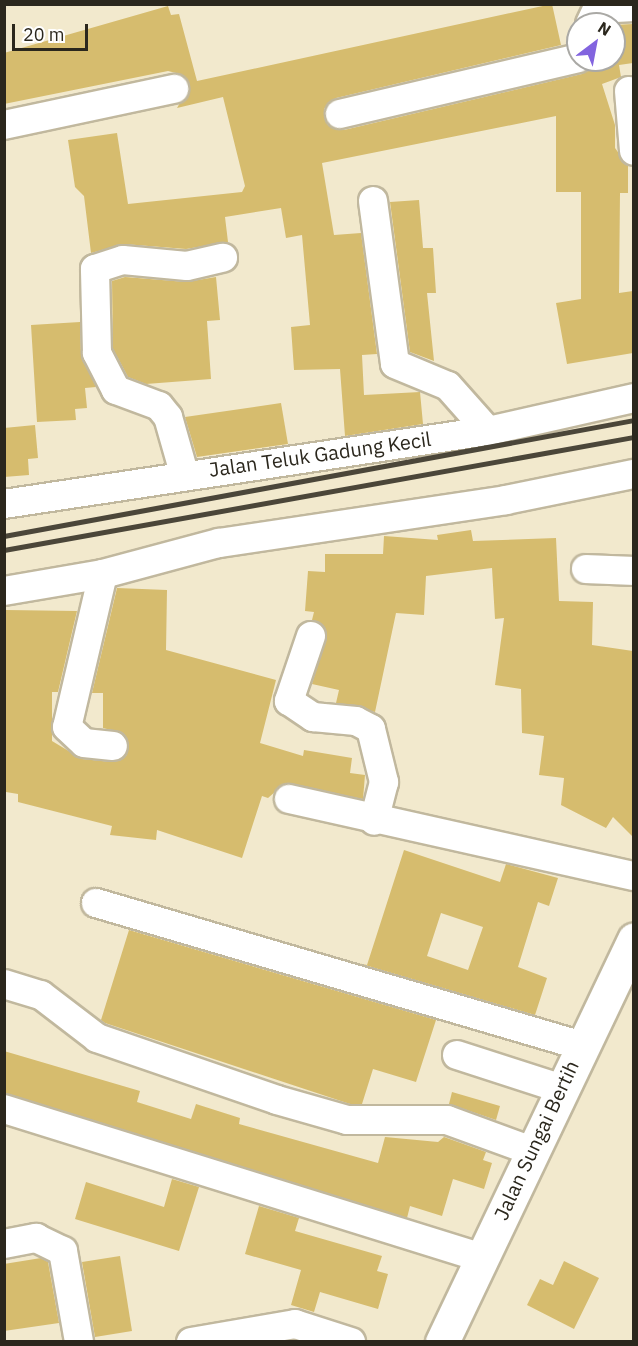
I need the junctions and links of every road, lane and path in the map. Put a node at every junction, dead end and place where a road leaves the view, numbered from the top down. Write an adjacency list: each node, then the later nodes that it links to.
1 (633, 7): 2 (street)
2 (596, 12)
3 (566, 61): 6 (street)
4 (174, 89): 7 (street)
5 (628, 91): 8 (street)
6 (340, 114)
7 (4, 125)
8 (633, 151)
9 (373, 201): 12 (street)
10 (223, 258): 13 (street)
11 (633, 398): 12 (street, Jalan Teluk Gadung Kecil)
12 (488, 431): 13 (street, Jalan Teluk Gadung Kecil)
13 (184, 473): 15 (street, Jalan Teluk Gadung Kecil)
14 (633, 474): 18 (street)
15 (4, 504)
16 (586, 569): 17 (street)
17 (633, 571)
18 (103, 574): 19 (street); 21 (street)
19 (4, 591)
20 (311, 636): 23 (street)
21 (113, 746)
22 (289, 799): 23 (street)
23 (374, 821): 24 (street)
24 (633, 876)
25 (96, 903): 28 (street)
26 (633, 939): 28 (main road, Jalan Sungai Bertih)
27 (4, 984): 32 (street)
28 (579, 1045): 30 (main road, Jalan Sungai Bertih)
29 (457, 1055): 30 (street)
30 (560, 1088): 32 (main road, Jalan Sungai Bertih)
31 (4, 1109): 34 (street)
32 (532, 1151): 34 (main road, Jalan Sungai Bertih)
33 (4, 1244): 35 (street)
34 (482, 1258): 38 (main road, Jalan Sungai Bertih)
35 (79, 1341)
36 (191, 1341): 37 (street)
37 (351, 1341)
38 (442, 1341)

